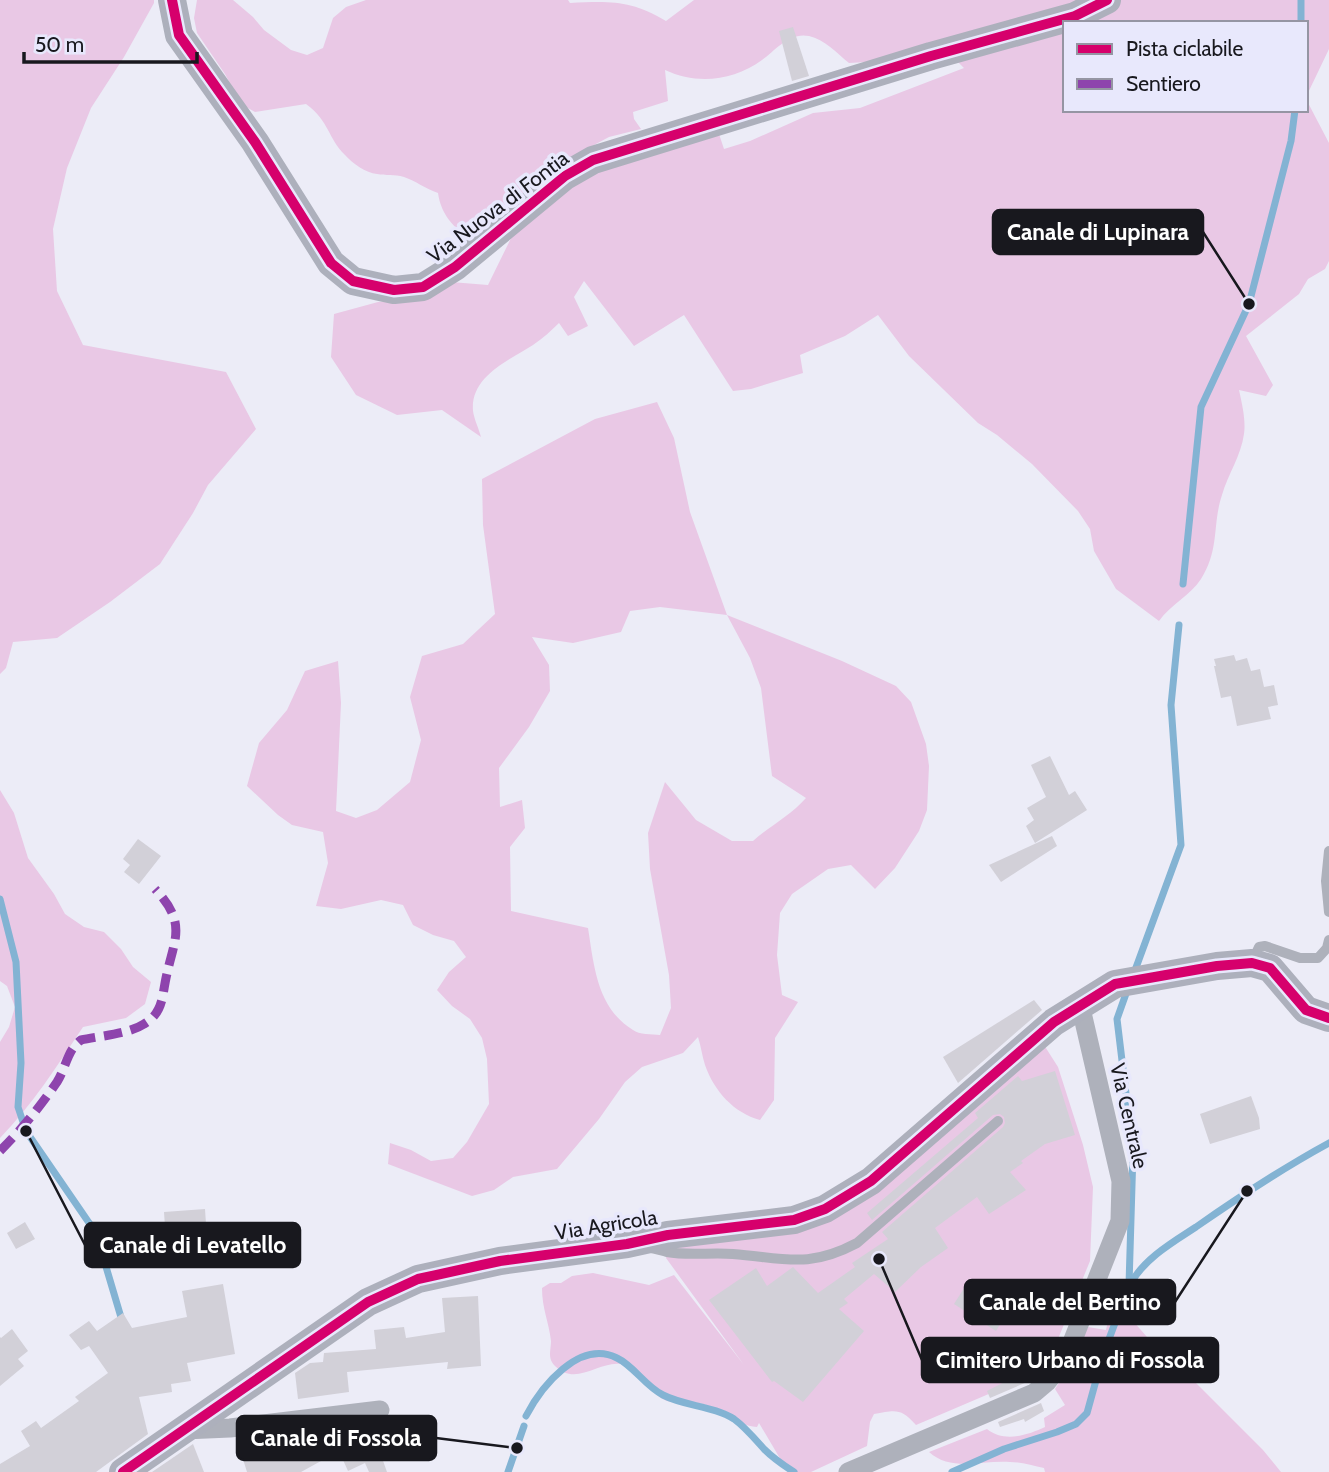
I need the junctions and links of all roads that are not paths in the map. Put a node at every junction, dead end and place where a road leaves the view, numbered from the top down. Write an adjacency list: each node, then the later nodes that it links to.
1 (172, 0): 2 (street, Via Nuova di Fontia)
2 (1107, 0)
3 (1329, 851): 4 (lane)
4 (1329, 912)
5 (1329, 940): 6 (lane)
6 (1252, 963): 7 (street); 8 (street)
7 (1080, 1004): 10 (street, Via Agricola); 14 (street, Via Centrale)
8 (1329, 1018)
9 (998, 1121): 10 (lane)
10 (627, 1244): 12 (street, Via Agricola)
11 (380, 1410): 12 (street)
12 (183, 1430): 13 (street, Via Agricola)
13 (123, 1472)
14 (848, 1472)

